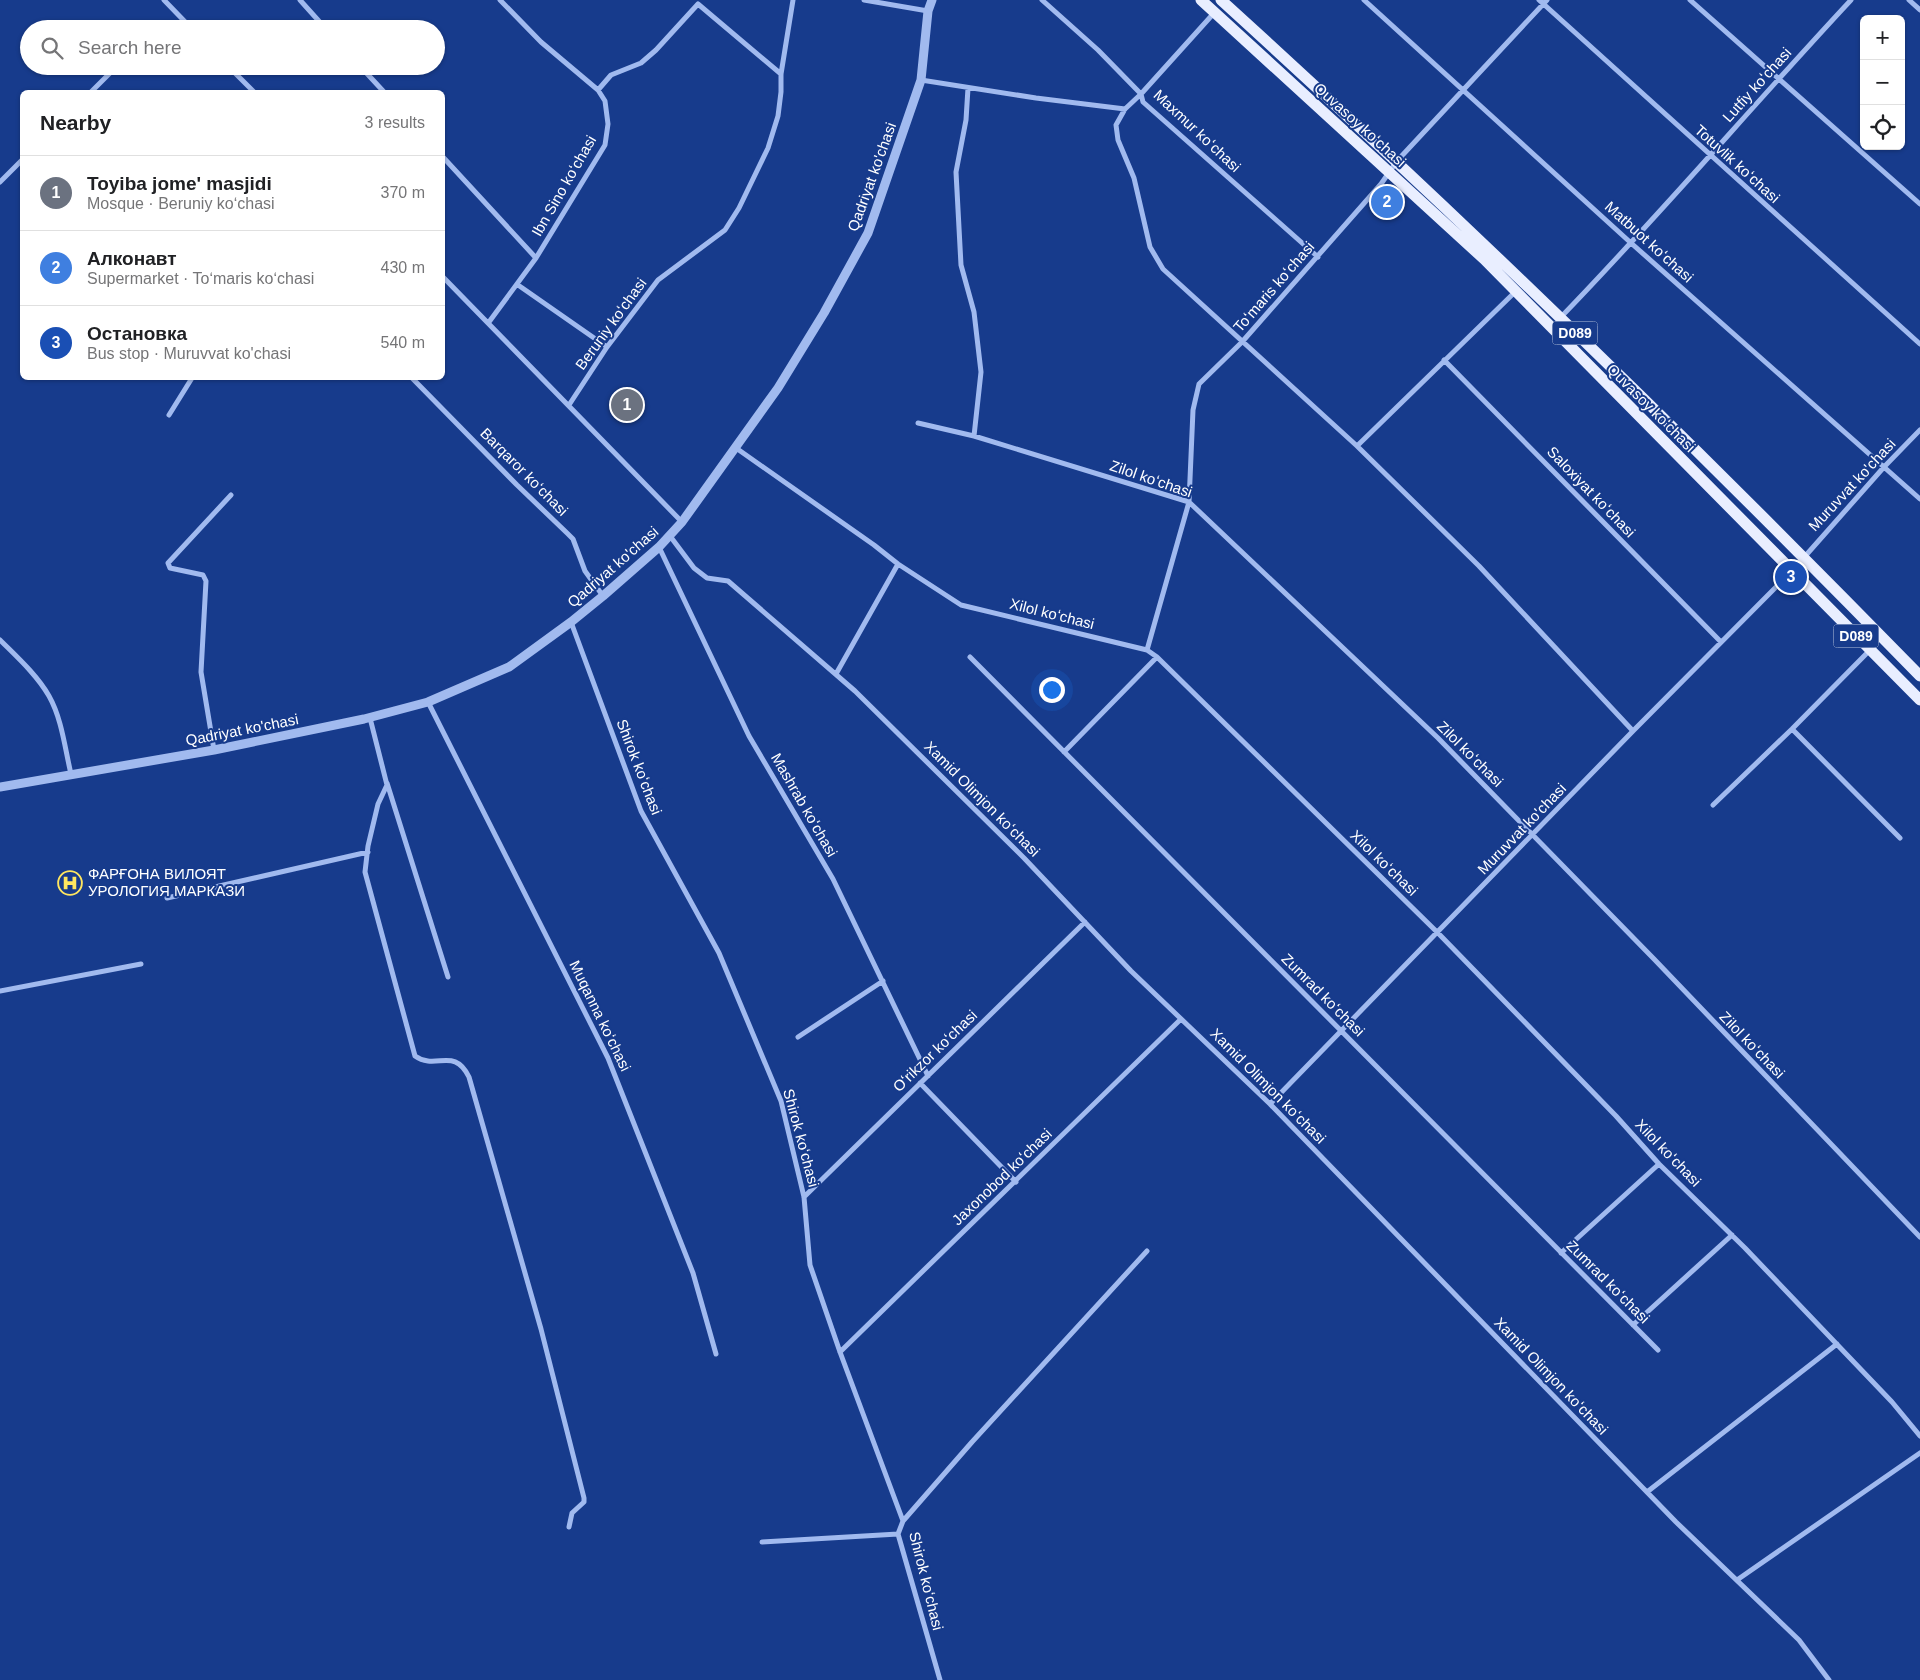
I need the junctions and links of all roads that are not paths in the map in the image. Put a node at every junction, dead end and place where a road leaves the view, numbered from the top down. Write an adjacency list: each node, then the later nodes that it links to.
1 (164, 0): 19 (street)
2 (300, 0): 20 (street)
3 (500, 0): 31 (street, Ibn Sino koʻchasi)
4 (793, 0): 21 (street, Beruniy koʻchasi)
5 (864, 0): 17 (street)
6 (932, 0): 17 (street, Qadriyat ko'chasi)
7 (1042, 0): 33 (street, Maxmur koʻchasi)
8 (1201, 0): 18 (main road, Quvasoy koʻchasi / D089)
9 (1221, 0): 38 (main road, Quvasoy koʻchasi / D089)
10 (1364, 0): 32 (street, Matbuot koʻchasi)
11 (1690, 0): 25 (street)
12 (1851, 0): 25 (street, Lutfiy koʻchasi)
13 (1909, 0): 16 (street)
14 (1543, 1): 32 (street, Toʻmaris koʻchasi); 35 (street, Totuvlik koʻchasi)
15 (696, 2): 21 (street); 31 (street)
16 (1920, 10)
17 (928, 11): 26 (street, Qadriyat ko'chasi)
18 (1218, 15): 33 (street); 39 (main road, Quvasoy koʻchasi / D089)
19 (183, 20)
20 (318, 20)
21 (781, 74): 52 (street, Beruniy koʻchasi)
22 (109, 75): 28 (street)
23 (237, 75): 29 (street)
24 (368, 75): 30 (street)
25 (1778, 78): 35 (street, Lutfiy koʻchasi); 41 (street)
26 (921, 80): 27 (street); 62 (street, Qadriyat ko'chasi)
27 (968, 88): 34 (street); 60 (street)
28 (93, 90)
29 (252, 90)
30 (382, 90)
31 (598, 90): 44 (street, Ibn Sino koʻchasi)
32 (1464, 91): 38 (street, Toʻmaris koʻchasi); 42 (street, Matbuot koʻchasi)
33 (1141, 94): 34 (street); 43 (street, Maxmur koʻchasi)
34 (1125, 109): 50 (street)
35 (1711, 156): 42 (street, Lutfiy koʻchasi); 51 (street, Totuvlik koʻchasi)
36 (445, 159): 44 (street)
37 (20, 162): 40 (street)
38 (1397, 162): 39 (street, Toʻmaris koʻchasi); 48 (main road, Quvasoy koʻchasi / D089)
39 (1389, 172): 43 (street, Toʻmaris koʻchasi); 47 (main road, Quvasoy koʻchasi / D089)
40 (0, 182)
41 (1920, 204)
42 (1631, 243): 48 (street, Lutfiy koʻchasi); 63 (street, Matbuot koʻchasi)
43 (1318, 257): 50 (street, Toʻmaris koʻchasi)
44 (536, 258): 46 (street, Ibn Sino koʻchasi)
45 (445, 279): 49 (street)
46 (518, 285): 49 (street, Ibn Sino koʻchasi); 52 (street)
47 (1512, 287): 53 (street); 72 (main road, Quvasoy koʻchasi / D089)
48 (1560, 318): 70 (main road, Quvasoy koʻchasi / D089)
49 (489, 322): 56 (street)
50 (1242, 342): 61 (street); 66 (street, Toʻmaris koʻchasi)
51 (1920, 344)
52 (607, 347): 56 (street, Beruniy koʻchasi)
53 (1444, 360): 61 (street); 76 (street, Saloxiyat koʻchasi)
54 (191, 380): 57 (street)
55 (414, 380): 73 (street, Barqaror koʻchasi)
56 (569, 405): 67 (street)
57 (170, 415)
58 (918, 423): 60 (street, Zilol koʻchasi)
59 (1920, 430): 63 (street, Muruvvat ko'chasi)
60 (974, 436): 66 (street, Zilol koʻchasi)
61 (1357, 446): 87 (street)
62 (736, 448): 67 (street, Qadriyat ko'chasi); 71 (street, Xilol koʻchasi)
63 (1884, 467): 65 (street, Matbuot koʻchasi); 70 (street, Muruvvat ko'chasi)
64 (231, 495): 88 (street)
65 (1920, 499)
66 (1189, 502): 77 (street, Toʻmaris koʻchasi); 94 (street, Zilol koʻchasi)
67 (682, 522): 68 (street, Qadriyat ko'chasi)
68 (670, 536): 69 (street, Qadriyat ko'chasi); 81 (street, Xamid Olimjon koʻchasi)
69 (659, 547): 73 (street, Qadriyat ko'chasi); 102 (street, Mashrab koʻchasi)
70 (1803, 556): 72 (street, Muruvvat ko'chasi); 82 (main road, Quvasoy koʻchasi / D089)
71 (898, 564): 77 (street, Xilol koʻchasi); 81 (street)
72 (1792, 571): 76 (street, Muruvvat ko'chasi); 78 (main road, Quvasoy koʻchasi / D089)
73 (603, 596): 74 (street, Qadriyat ko'chasi)
74 (571, 622): 84 (street, Qadriyat ko'chasi); 112 (street, Shirok koʻchasi)
75 (0, 640): 90 (street)
76 (1721, 642): 87 (street, Muruvvat ko'chasi)
77 (1147, 650): 80 (street, Xilol koʻchasi)
78 (1870, 650): 83 (main road, Quvasoy koʻchasi / D089); 86 (street)
79 (970, 657): 89 (street, Zumrad koʻchasi)
80 (1157, 657): 89 (street); 99 (street, Xilol koʻchasi)
81 (836, 674): 98 (street, Xamid Olimjon koʻchasi)
82 (1920, 676)
83 (1920, 700)
84 (428, 702): 85 (street, Qadriyat ko'chasi); 121 (street, Muqanna koʻchasi)
85 (370, 718): 88 (street, Qadriyat ko'chasi); 91 (street)
86 (1792, 729): 93 (street); 95 (street)
87 (1633, 731): 94 (street, Muruvvat ko'chasi)
88 (214, 750): 90 (street, Qadriyat ko'chasi)
89 (1064, 752): 105 (street, Zumrad koʻchasi)
90 (71, 774): 92 (street, Qadriyat ko'chasi)
91 (386, 780): 96 (street); 101 (street)
92 (0, 787)
93 (1713, 805)
94 (1533, 836): 99 (street, Muruvvat ko'chasi); 114 (street, Zilol koʻchasi)
95 (1900, 838)
96 (368, 852): 97 (street); 126 (street)
97 (167, 898)
98 (1085, 922): 104 (street, Xamid Olimjon koʻchasi); 107 (street, Oʻrikzor koʻchasi)
99 (1438, 932): 105 (street, Muruvvat ko'chasi); 110 (street, Xilol koʻchasi)
100 (141, 964): 103 (street)
101 (448, 977)
102 (882, 981): 106 (street); 107 (street, Mashrab koʻchasi)
103 (0, 991)
104 (1181, 1019): 109 (street, Xamid Olimjon koʻchasi); 111 (street, Jaxonobod koʻchasi)
105 (1341, 1031): 109 (street, Muruvvat ko'chasi); 116 (street, Zumrad koʻchasi)
106 (798, 1037)
107 (928, 1076): 108 (street, Oʻrikzor koʻchasi)
108 (920, 1083): 111 (street); 112 (street, Oʻrikzor koʻchasi)
109 (1270, 1104): 124 (street, Xamid Olimjon koʻchasi)
110 (1659, 1164): 113 (street, Xilol koʻchasi); 116 (street)
111 (1016, 1182): 120 (street, Jaxonobod koʻchasi)
112 (804, 1198): 120 (street, Shirok koʻchasi)
113 (1732, 1235): 117 (street); 118 (street, Xilol koʻchasi)
114 (1920, 1237)
115 (1147, 1251): 125 (street)
116 (1561, 1253): 117 (street, Zumrad koʻchasi)
117 (1633, 1325): 119 (street, Zumrad koʻchasi)
118 (1837, 1344): 122 (street, Xilol koʻchasi); 124 (street)
119 (1658, 1350)
120 (840, 1352): 125 (street, Shirok koʻchasi)
121 (716, 1354)
122 (1920, 1436)
123 (1920, 1454): 129 (street)
124 (1647, 1492): 129 (street, Xamid Olimjon koʻchasi)
125 (903, 1521): 127 (street, Shirok koʻchasi)
126 (569, 1527)
127 (898, 1534): 128 (street); 130 (street, Shirok koʻchasi)
128 (762, 1542)
129 (1737, 1580): 131 (street, Xamid Olimjon koʻchasi)
130 (940, 1680)
131 (1829, 1680)

